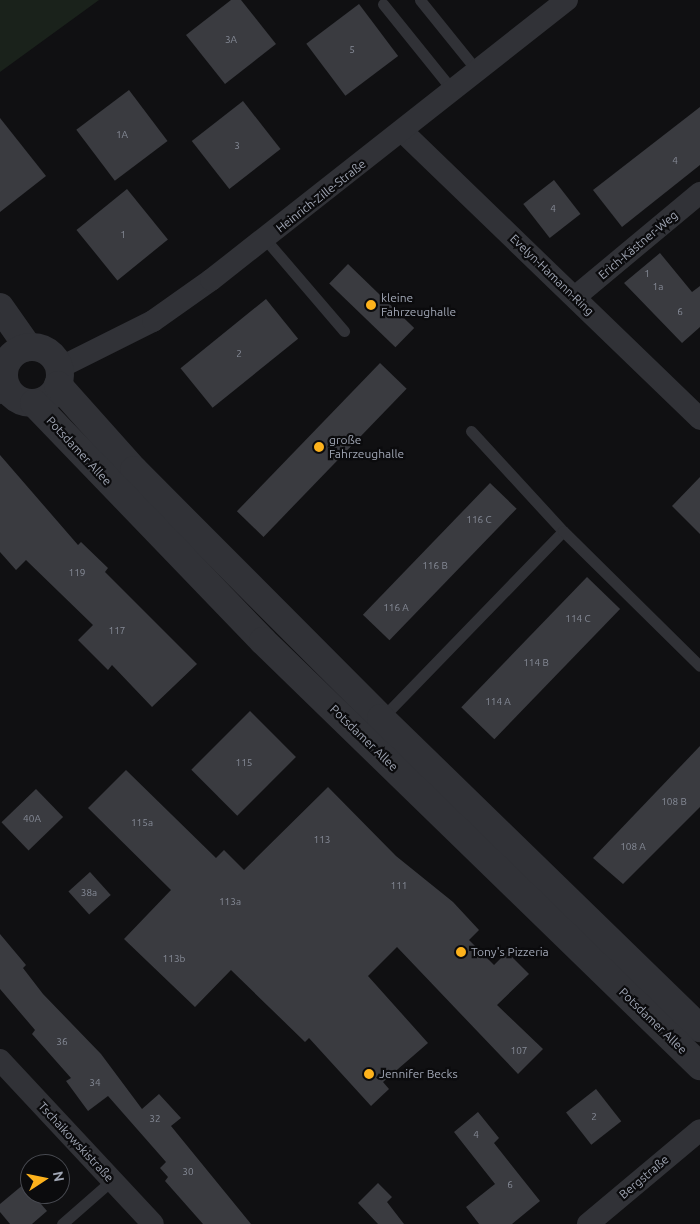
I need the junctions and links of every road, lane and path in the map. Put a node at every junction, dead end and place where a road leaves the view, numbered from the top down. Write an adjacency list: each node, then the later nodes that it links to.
1 (420, 0): 4 (lane)
2 (567, 0): 4 (street, Heinrich-Zille-Straße)
3 (382, 4): 5 (lane)
4 (478, 72): 5 (street, Heinrich-Zille-Straße)
5 (454, 92): 6 (street, Heinrich-Zille-Straße)
6 (403, 132): 8 (street, Heinrich-Zille-Straße); 9 (street, Evelyn-Hamann-Ring)
7 (700, 193): 9 (street, Erich-Kästner-Weg)
8 (266, 240): 11 (lane); 14 (street, Heinrich-Zille-Straße)
9 (575, 296): 16 (street, Evelyn-Hamann-Ring)
10 (0, 307): 12 (street)
11 (344, 331)
12 (28, 347): 13 (street); 14 (street)
13 (3, 375): 15 (street)
14 (59, 377): 15 (street); 20 (street, Potsdamer Allee)
15 (34, 403): 20 (street, Potsdamer Allee)
16 (700, 419)
17 (471, 431): 18 (lane)
18 (563, 531): 19 (lane); 20 (lane)
19 (700, 666)
20 (372, 728): 21 (street, Potsdamer Allee); 23 (street, Potsdamer Allee)
21 (700, 1028)
22 (0, 1060): 25 (street, Tschaikowskistraße)
23 (700, 1066)
24 (700, 1130): 28 (street, Bergstraße)
25 (112, 1180): 26 (lane); 27 (street, Tschaikowskistraße)
26 (62, 1224)
27 (153, 1224)
28 (588, 1224)

